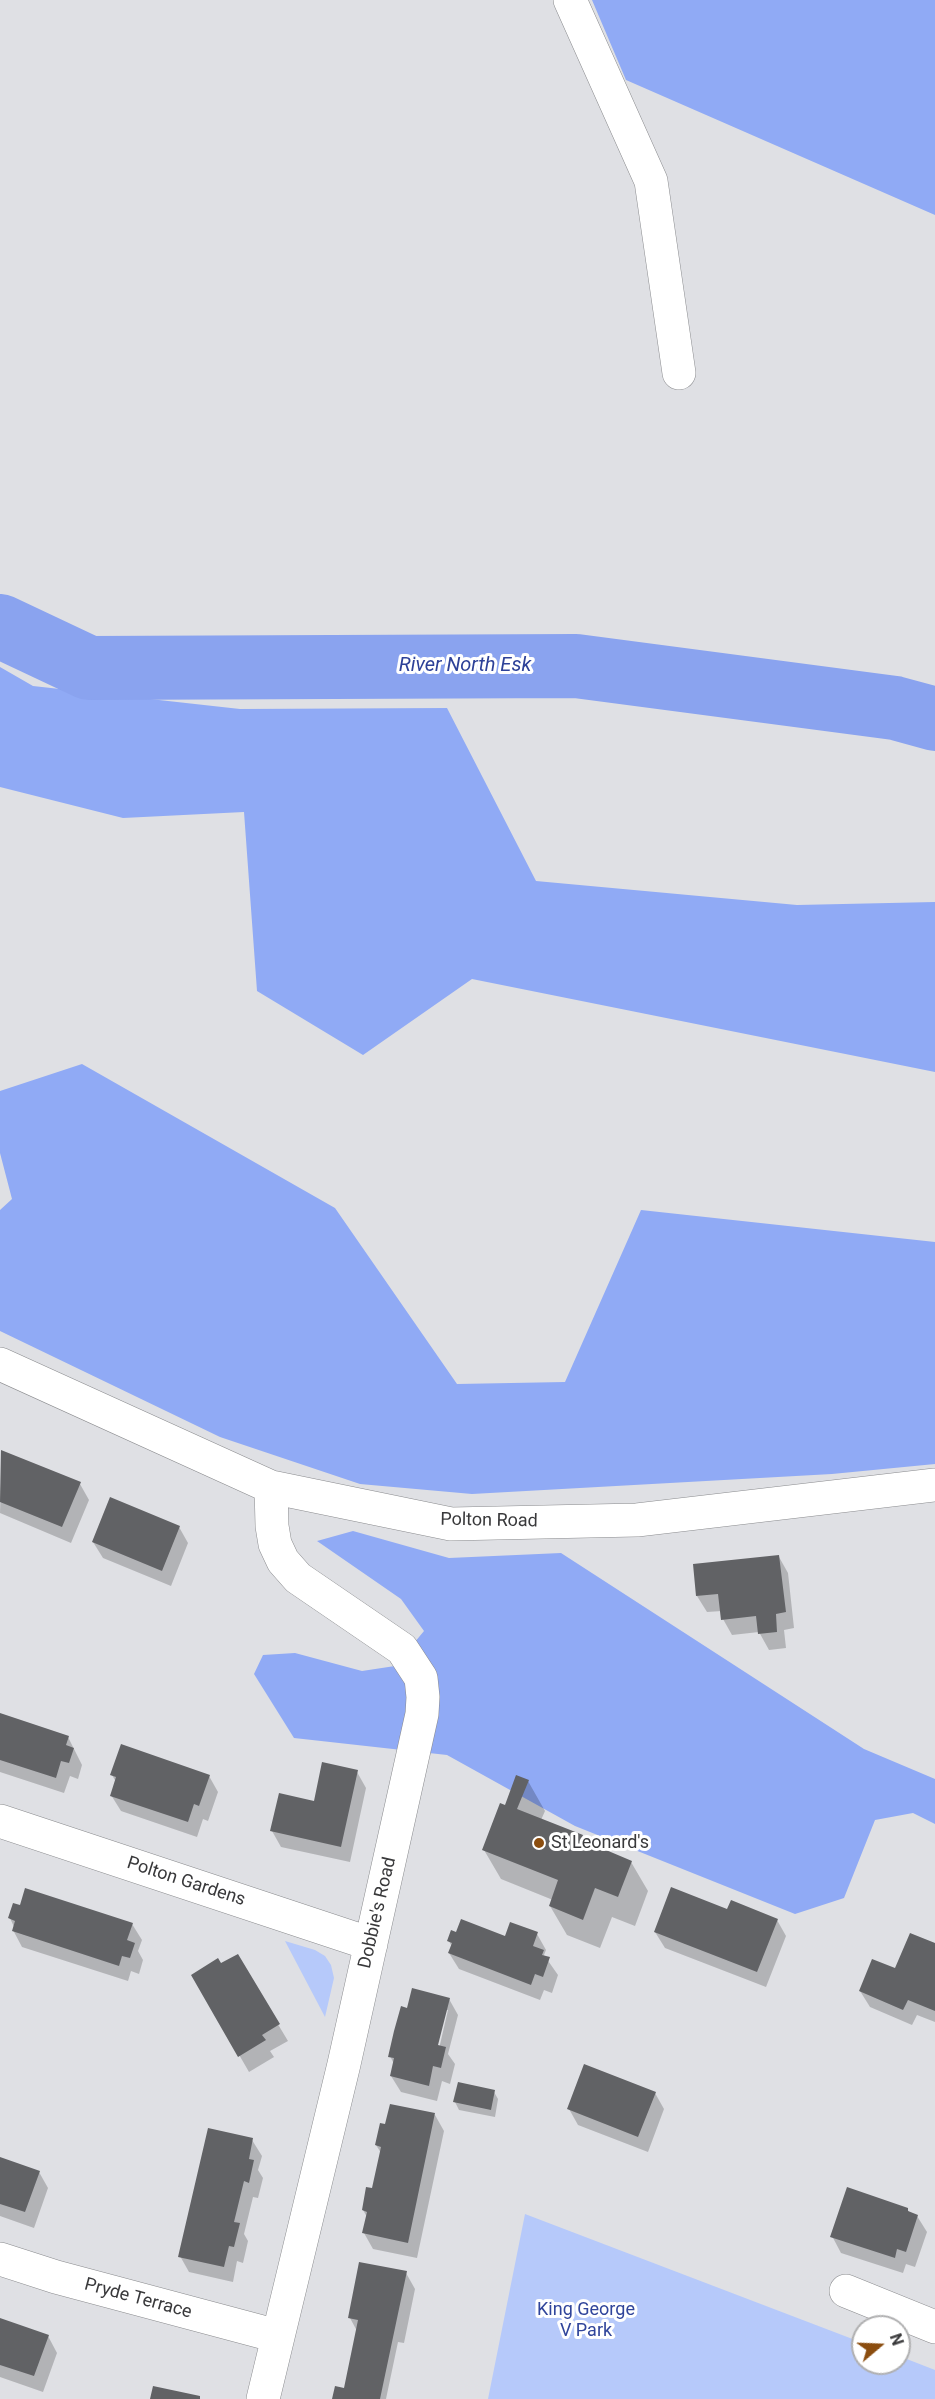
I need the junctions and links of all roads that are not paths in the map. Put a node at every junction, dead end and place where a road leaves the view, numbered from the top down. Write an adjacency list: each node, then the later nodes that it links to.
1 (570, 0): 2 (street)
2 (679, 374)
3 (0, 1364): 5 (street, Polton Road)
4 (935, 1485): 5 (street, Polton Road)
5 (271, 1487): 7 (street, Dobbie's Road)
6 (0, 1821): 7 (street, Polton Gardens)
7 (371, 1944): 11 (street, Dobbie's Road)
8 (0, 2259): 11 (street, Pryde Terrace)
9 (846, 2292): 10 (street)
10 (935, 2327)
11 (277, 2336): 12 (street, Dobbie's Road)
12 (263, 2399)

